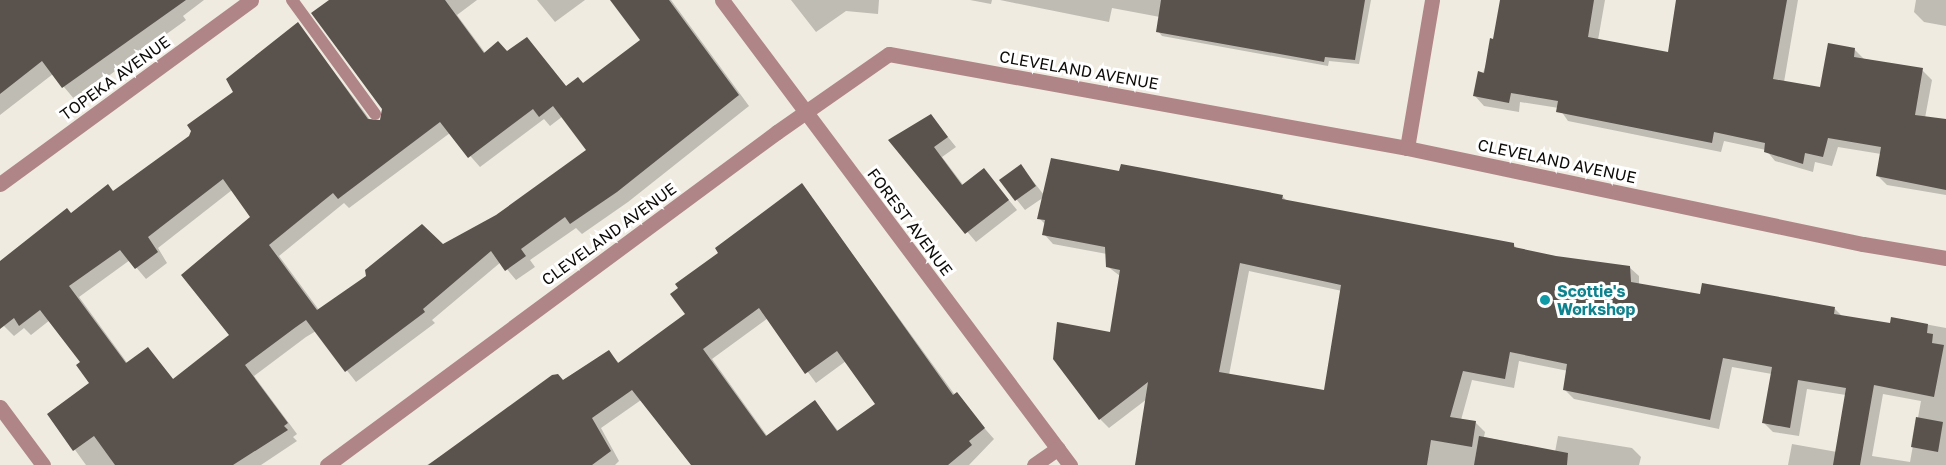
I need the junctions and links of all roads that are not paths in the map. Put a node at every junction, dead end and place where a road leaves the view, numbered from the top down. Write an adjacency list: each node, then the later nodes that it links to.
1 (251, 0): 8 (street, TOPEKA AVENUE)
2 (292, 0): 6 (lane)
3 (722, 0): 5 (street, FOREST AVENUE)
4 (1432, 0): 7 (street)
5 (804, 112): 7 (street, CLEVELAND AVENUE); 11 (street, FOREST AVENUE); 13 (street, CLEVELAND AVENUE)
6 (375, 114)
7 (1407, 148): 9 (street, CLEVELAND AVENUE)
8 (0, 184)
9 (1946, 258)
10 (0, 407): 12 (street)
11 (1058, 448): 14 (street); 15 (street, FOREST AVENUE)
12 (43, 465)
13 (327, 465)
14 (1034, 465)
15 (1070, 465)

